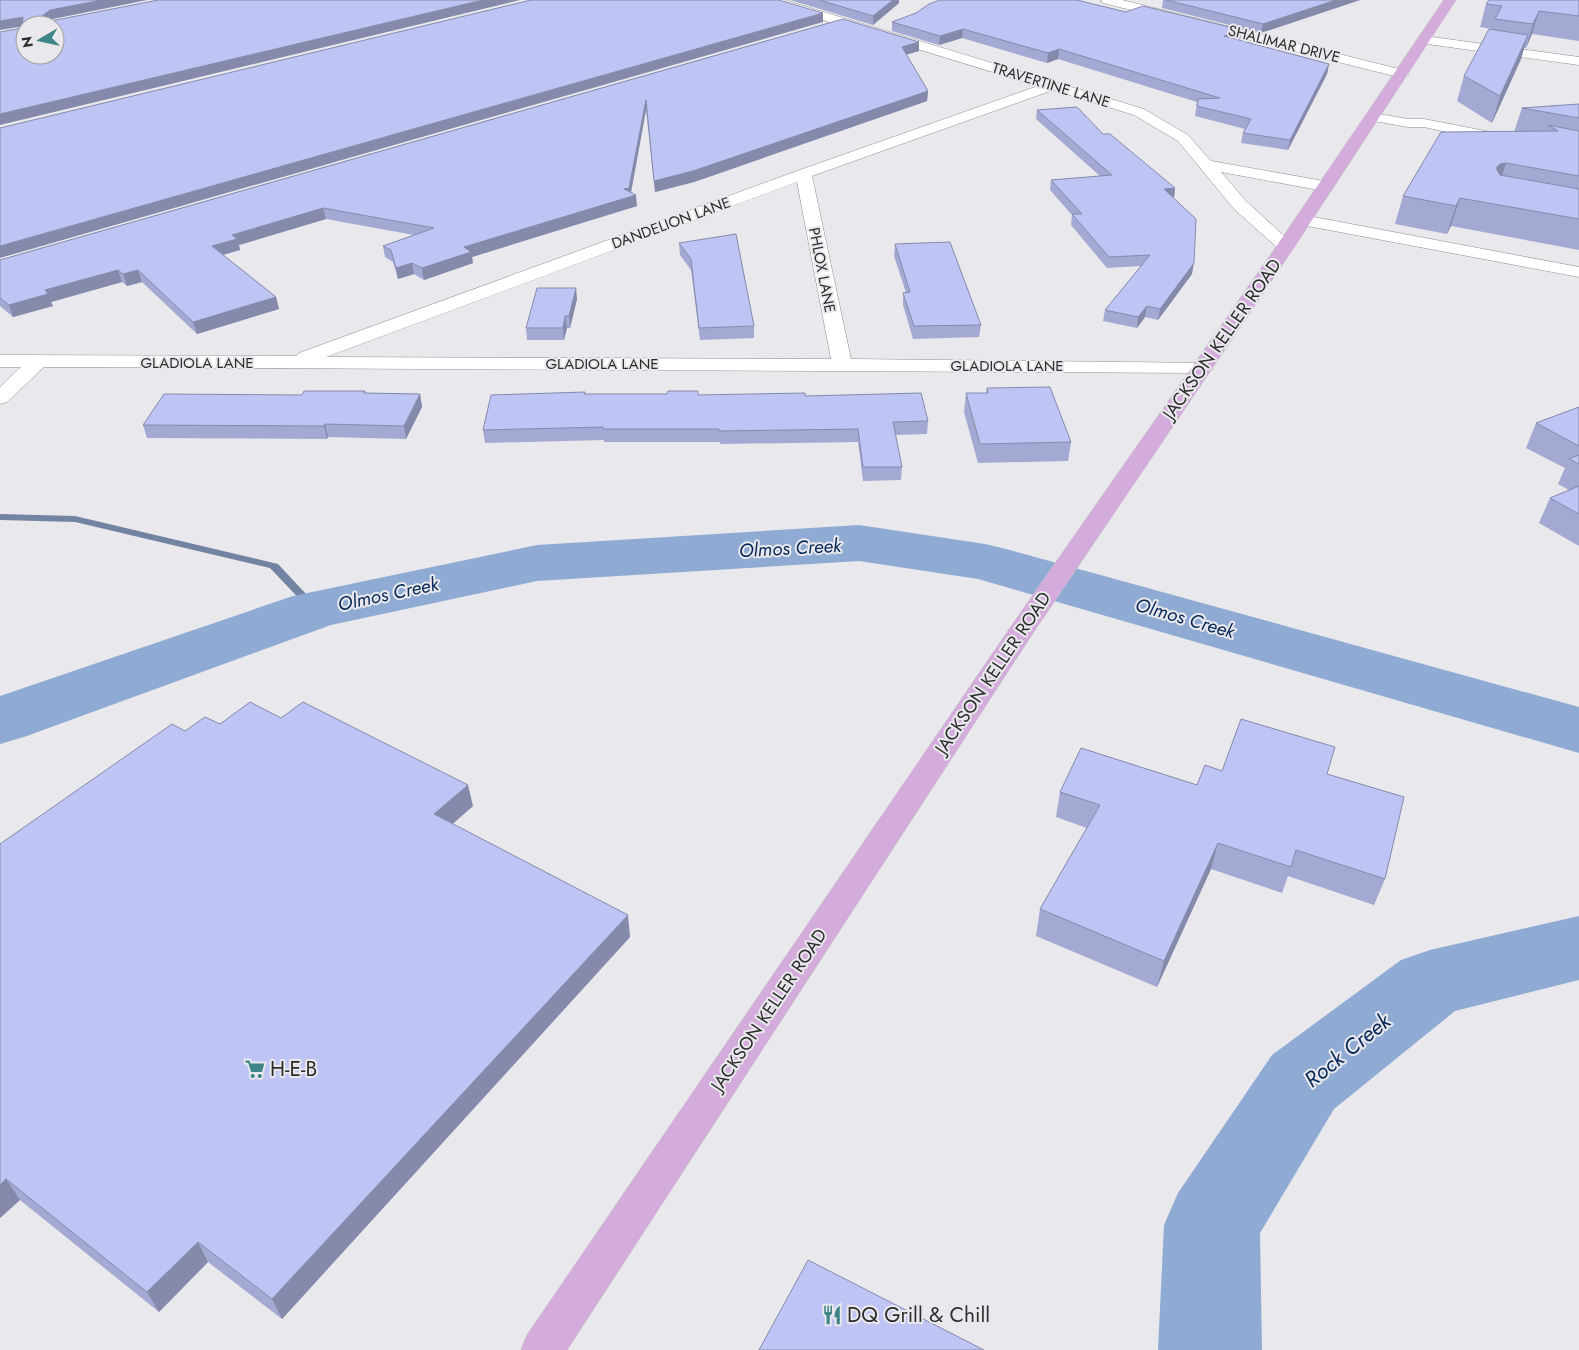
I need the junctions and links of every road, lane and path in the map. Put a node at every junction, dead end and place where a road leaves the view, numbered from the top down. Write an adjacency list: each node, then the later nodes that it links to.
1 (771, 0): 4 (street, TRAVERTINE LANE)
2 (1107, 0): 10 (street, SHALIMAR DRIVE)
3 (1450, 0): 8 (main road, JACKSON KELLER ROAD)
4 (844, 22): 6 (street); 7 (street, TRAVERTINE LANE)
5 (898, 23): 7 (street)
6 (815, 30)
7 (873, 30): 11 (street, TRAVERTINE LANE)
8 (1425, 40): 9 (street); 10 (main road, JACKSON KELLER ROAD)
9 (1579, 60)
10 (1402, 74): 12 (main road, JACKSON KELLER ROAD)
11 (1054, 85): 14 (street, TRAVERTINE LANE); 15 (street, DANDELION LANE)
12 (1373, 117): 13 (street); 16 (main road, JACKSON KELLER ROAD)
13 (1517, 145)
14 (1206, 165): 16 (street); 18 (street, TRAVERTINE LANE)
15 (803, 174): 22 (street, DANDELION LANE); 23 (street, PHLOX LANE)
16 (1324, 186): 17 (main road, JACKSON KELLER ROAD)
17 (1304, 220): 18 (main road, JACKSON KELLER ROAD); 19 (street)
18 (1286, 246): 24 (main road, JACKSON KELLER ROAD)
19 (1579, 272)
20 (0, 361): 21 (street, GLADIOLA LANE)
21 (38, 363): 22 (street, GLADIOLA LANE); 25 (street)
22 (289, 364): 23 (street, GLADIOLA LANE)
23 (842, 365): 24 (street, GLADIOLA LANE)
24 (1204, 367): 26 (main road, JACKSON KELLER ROAD)
25 (0, 398)
26 (542, 1350)

